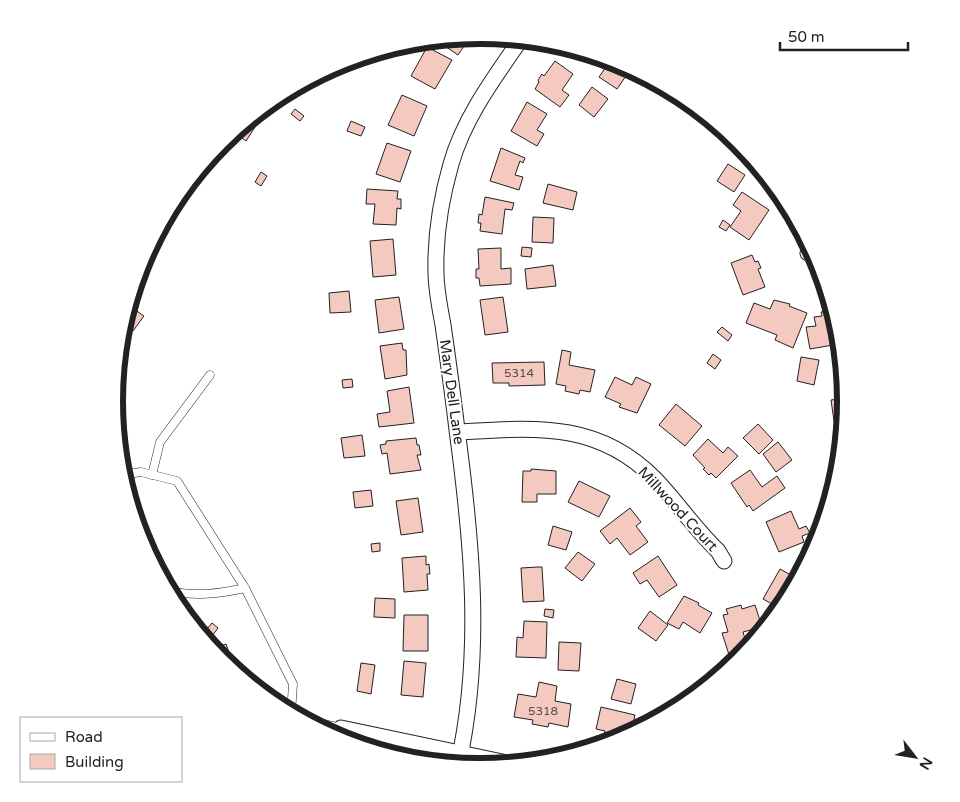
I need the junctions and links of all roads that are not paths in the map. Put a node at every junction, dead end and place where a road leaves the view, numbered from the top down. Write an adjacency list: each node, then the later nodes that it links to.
1 (516, 46): 3 (street, Mary Dell Lane)
2 (210, 375): 5 (lane)
3 (458, 432): 6 (street, Millwood Court); 13 (street, Mary Dell Lane)
4 (131, 474): 5 (lane)
5 (152, 474): 7 (lane)
6 (724, 561)
7 (244, 588): 8 (lane); 9 (lane)
8 (179, 593)
9 (292, 704)
10 (333, 726): 11 (lane)
11 (341, 728): 12 (street)
12 (445, 756)
13 (461, 757)

